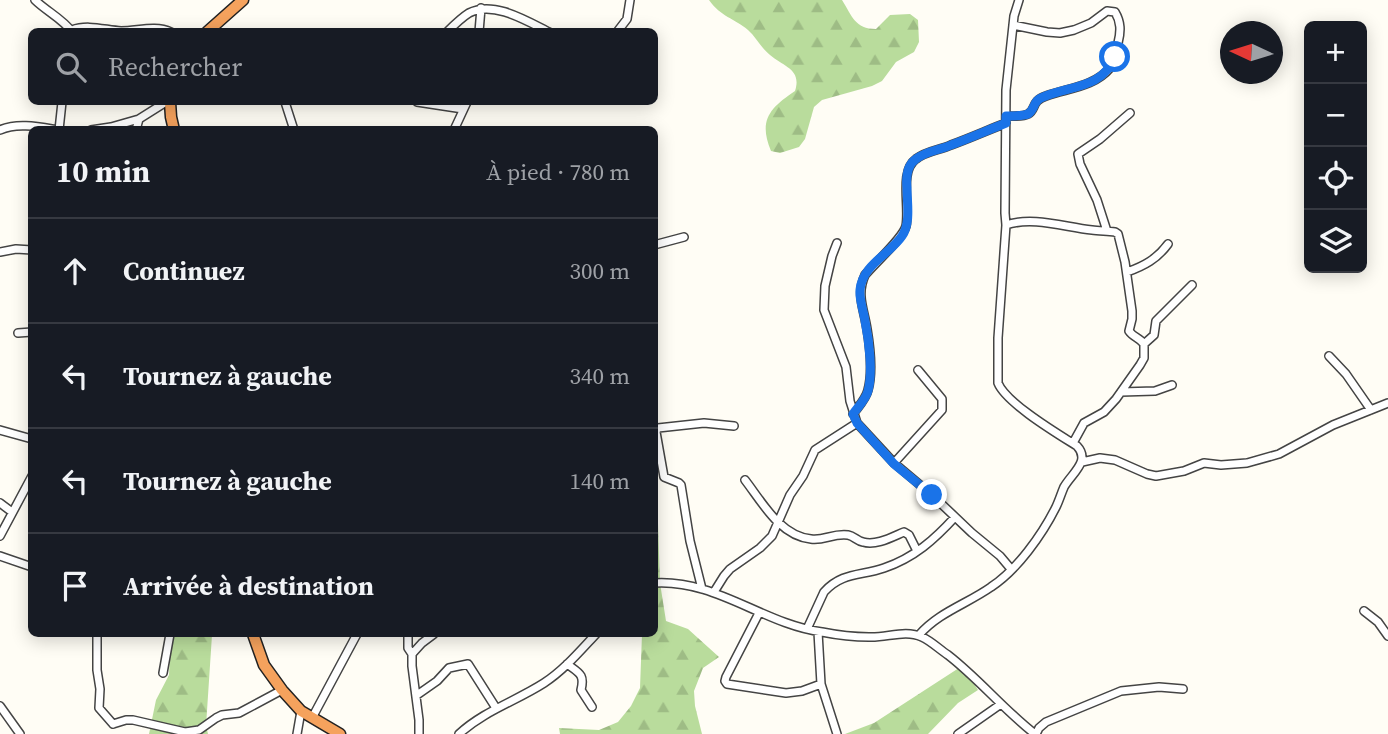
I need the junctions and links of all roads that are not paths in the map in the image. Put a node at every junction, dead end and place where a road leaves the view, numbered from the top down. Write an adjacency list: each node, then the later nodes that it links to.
1 (35, 0): 7 (street)
2 (243, 0): 8 (highway)
3 (630, 0): 12 (street)
4 (1019, 0): 6 (street)
5 (481, 8): 9 (street); 10 (street); 11 (street)
6 (1013, 25): 20 (street); 20 (street)
7 (68, 28)
8 (211, 28)
9 (452, 28)
10 (478, 28)
11 (540, 28)
12 (620, 28)
13 (62, 105): 23 (street)
14 (163, 105): 19 (street)
15 (169, 105): 26 (highway)
16 (286, 105): 27 (street)
17 (465, 105): 28 (street)
18 (1130, 113): 30 (street)
19 (139, 119): 24 (street); 25 (street)
20 (1006, 120): 29 (street); 48 (street)
21 (2, 126): 22 (street)
22 (28, 126)
23 (59, 126)
24 (114, 126)
25 (137, 126)
26 (173, 126)
27 (293, 126)
28 (456, 126)
29 (1006, 225): 30 (street); 55 (street)
30 (1107, 231): 37 (street)
31 (684, 237): 33 (street)
32 (837, 243): 48 (street)
33 (658, 244)
34 (1168, 244): 37 (street)
35 (28, 250): 36 (street)
36 (0, 252)
37 (1127, 272): 41 (street)
38 (1192, 285): 41 (street)
39 (28, 332): 40 (street)
40 (18, 333)
41 (1144, 344): 45 (street)
42 (1329, 356): 47 (street)
43 (918, 370): 57 (street)
44 (1172, 385): 45 (street)
45 (1121, 392): 55 (street)
46 (1388, 403): 47 (street)
47 (1371, 410): 56 (street)
48 (853, 414): 49 (street)
49 (857, 423): 57 (street); 63 (street)
50 (734, 426): 51 (street)
51 (658, 428)
52 (0, 430): 53 (street)
53 (28, 438)
54 (658, 443): 70 (street)
55 (1073, 443): 56 (street)
56 (1082, 462): 68 (street)
57 (894, 464): 62 (street)
58 (745, 480): 63 (street)
59 (28, 483): 61 (street)
60 (0, 503): 61 (street)
61 (12, 512): 64 (street)
62 (955, 517): 65 (street); 68 (street)
63 (778, 523): 65 (street); 71 (street)
64 (0, 536)
65 (917, 551): 74 (street)
66 (0, 556): 67 (street)
67 (28, 566)
68 (1011, 569): 76 (street)
69 (658, 583): 70 (street)
70 (702, 589): 71 (street)
71 (714, 592): 73 (street)
72 (1364, 611): 77 (street)
73 (759, 613): 74 (street); 88 (street)
74 (807, 629): 75 (street)
75 (818, 632): 76 (street); 88 (street)
76 (919, 635): 92 (street)
77 (1388, 636)
78 (97, 637): 98 (street)
79 (169, 637): 87 (street)
80 (254, 637): 89 (highway)
81 (355, 637): 97 (street)
82 (408, 637): 85 (street)
83 (430, 637): 85 (street)
84 (593, 637): 86 (street)
85 (412, 653): 91 (street)
86 (566, 664): 94 (street); 95 (street)
87 (163, 673)
88 (821, 684): 106 (street)
89 (282, 690): 96 (highway); 98 (street)
90 (1183, 690): 99 (street)
91 (417, 695): 95 (street); 104 (street)
92 (1001, 704): 99 (street); 107 (street)
93 (0, 706): 100 (street)
94 (592, 707)
95 (496, 708): 105 (street)
96 (301, 711): 97 (highway); 102 (street)
97 (312, 718): 103 (highway)
98 (113, 724): 101 (street)
99 (1031, 733)
100 (20, 734)
101 (112, 734)
102 (297, 734)
103 (340, 734)
104 (419, 734)
105 (459, 734)
106 (837, 734)
107 (958, 734)

